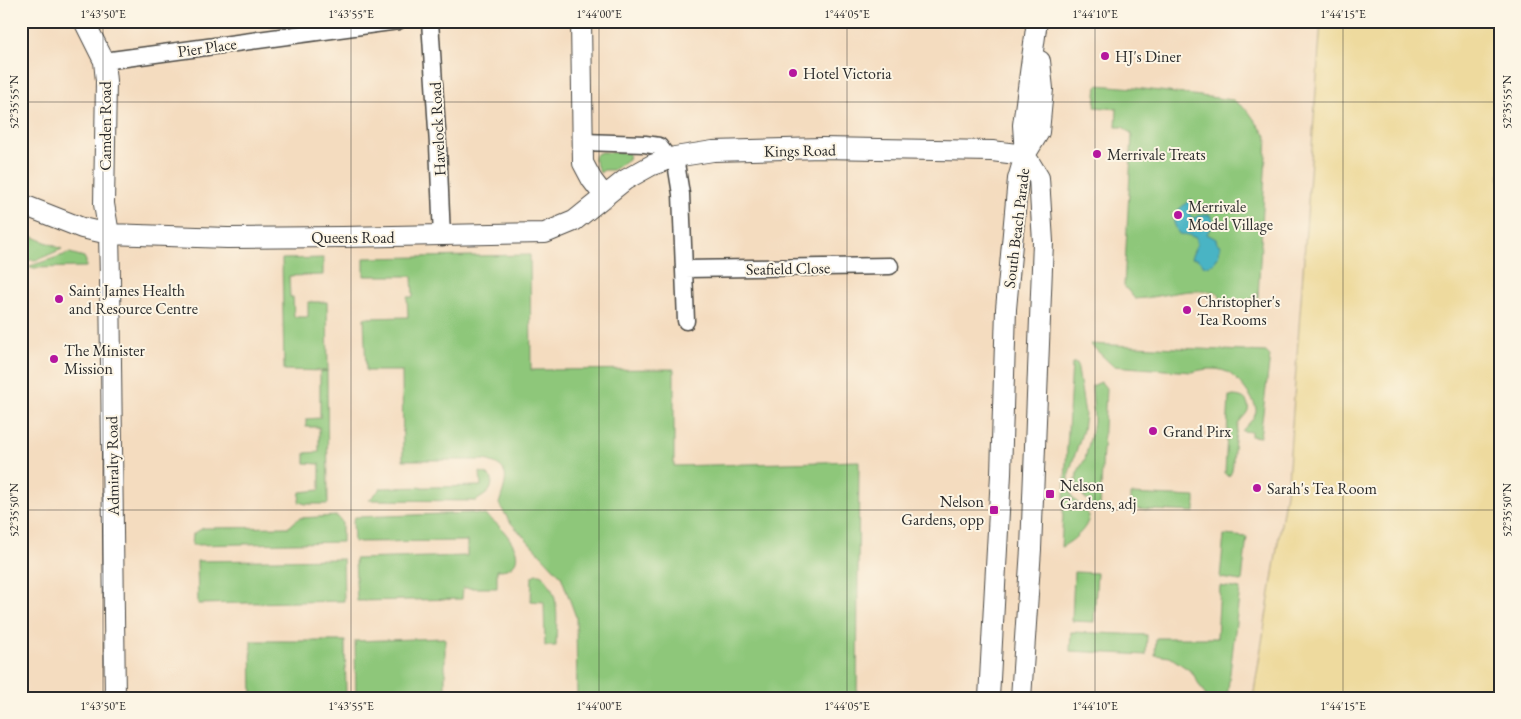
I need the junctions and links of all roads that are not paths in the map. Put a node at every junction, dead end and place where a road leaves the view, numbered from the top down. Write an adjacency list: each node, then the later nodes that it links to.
1 (84, 21): 6 (street, Camden Road)
2 (398, 21): 6 (street, Pier Place)
3 (430, 21): 13 (street, Havelock Road)
4 (581, 21): 7 (street)
5 (1037, 27): 8 (street)
6 (104, 60): 12 (street, Camden Road)
7 (583, 142): 9 (street); 10 (street)
8 (1025, 155): 9 (street, Kings Road); 18 (street, South Beach Parade); 19 (street, South Beach Parade)
9 (672, 158): 10 (street, Queens Road); 15 (street)
10 (605, 197): 13 (street, Queens Road)
11 (21, 204): 12 (street, Queens Road)
12 (109, 234): 13 (street, Queens Road); 17 (street, Admiralty Road)
13 (442, 236)
14 (890, 266): 15 (street, Seafield Close)
15 (685, 269): 16 (street)
16 (686, 321)
17 (115, 698)
18 (989, 698)
19 (1021, 698)

